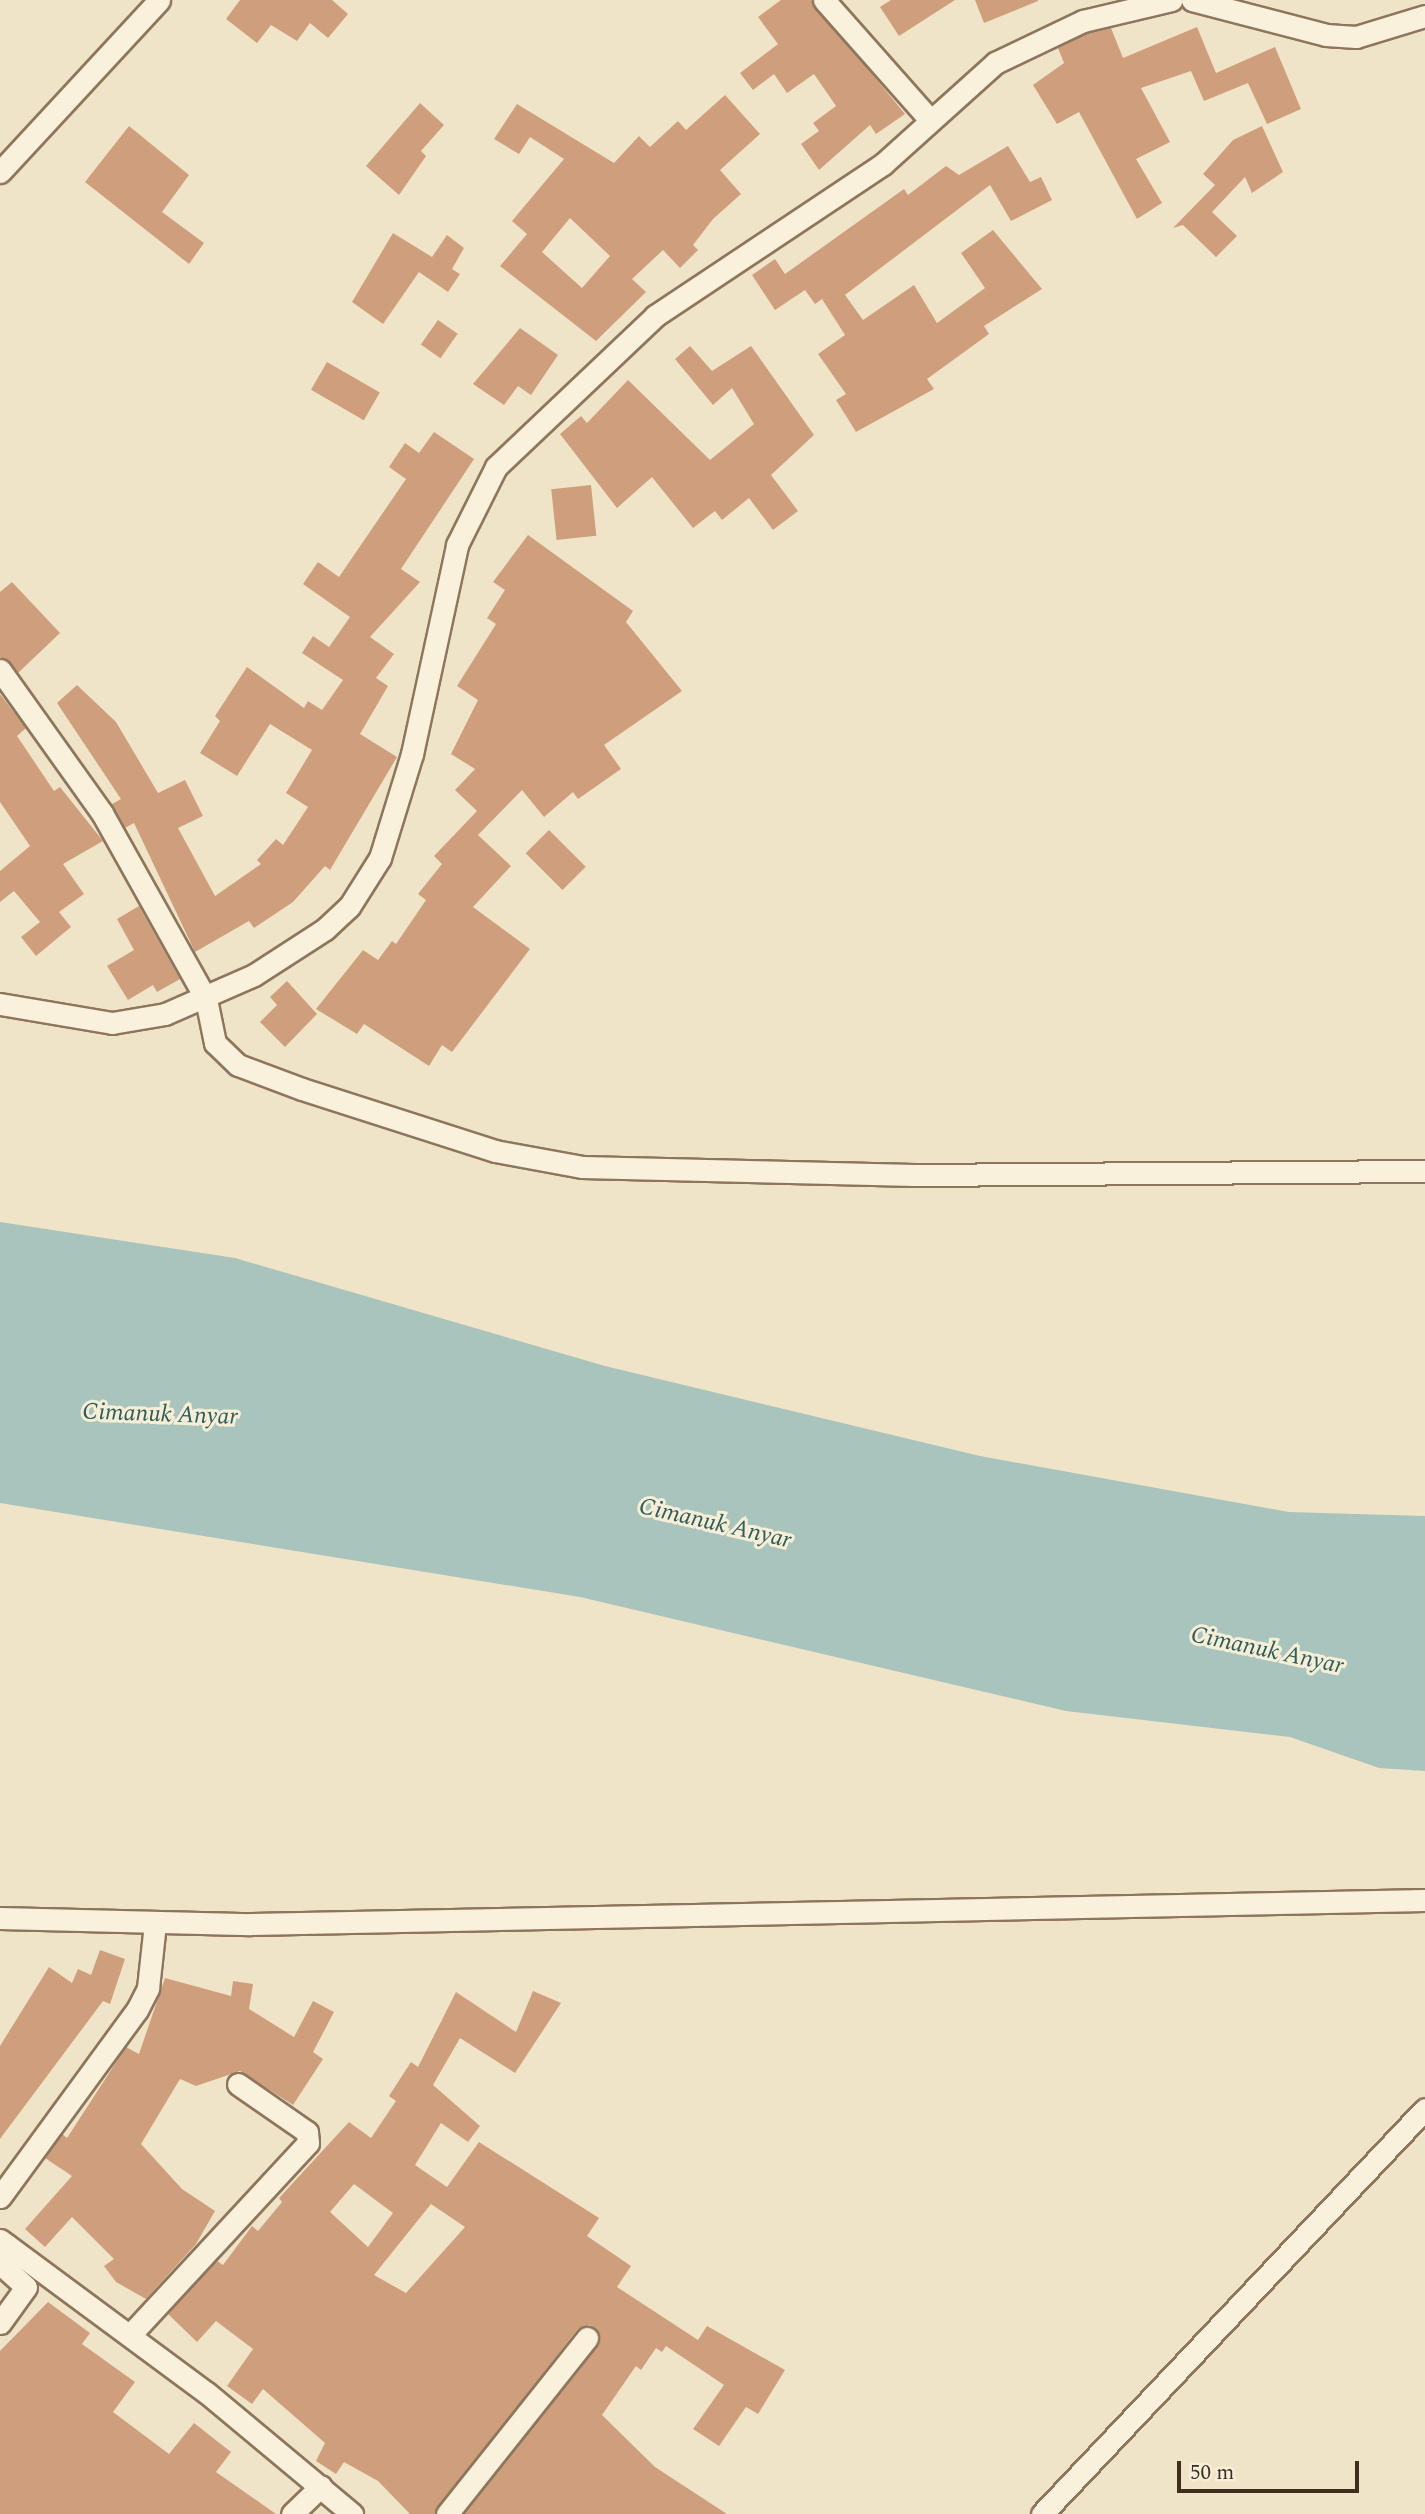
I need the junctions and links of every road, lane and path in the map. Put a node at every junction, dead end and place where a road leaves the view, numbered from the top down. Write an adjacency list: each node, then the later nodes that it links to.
1 (159, 0): 9 (street)
2 (824, 0): 8 (street)
3 (1172, 0): 5 (street)
4 (1192, 0): 6 (street)
5 (1123, 3): 8 (street)
6 (1257, 8): 7 (street)
7 (1425, 16)
8 (930, 120): 11 (street)
9 (0, 172)
10 (0, 670): 11 (street)
11 (206, 999): 12 (street); 13 (street)
12 (0, 1004)
13 (1425, 1171)
14 (1425, 1900): 16 (street)
15 (0, 1918): 16 (street)
16 (155, 1924): 19 (street)
17 (238, 2084): 22 (street)
18 (1425, 2109): 28 (street)
19 (0, 2197)
20 (4, 2243): 21 (street); 22 (street)
21 (0, 2323)
22 (130, 2335): 24 (street)
23 (587, 2338): 27 (street)
24 (321, 2486): 25 (street); 26 (street)
25 (292, 2514)
26 (352, 2514)
27 (447, 2514)
28 (1042, 2514)

